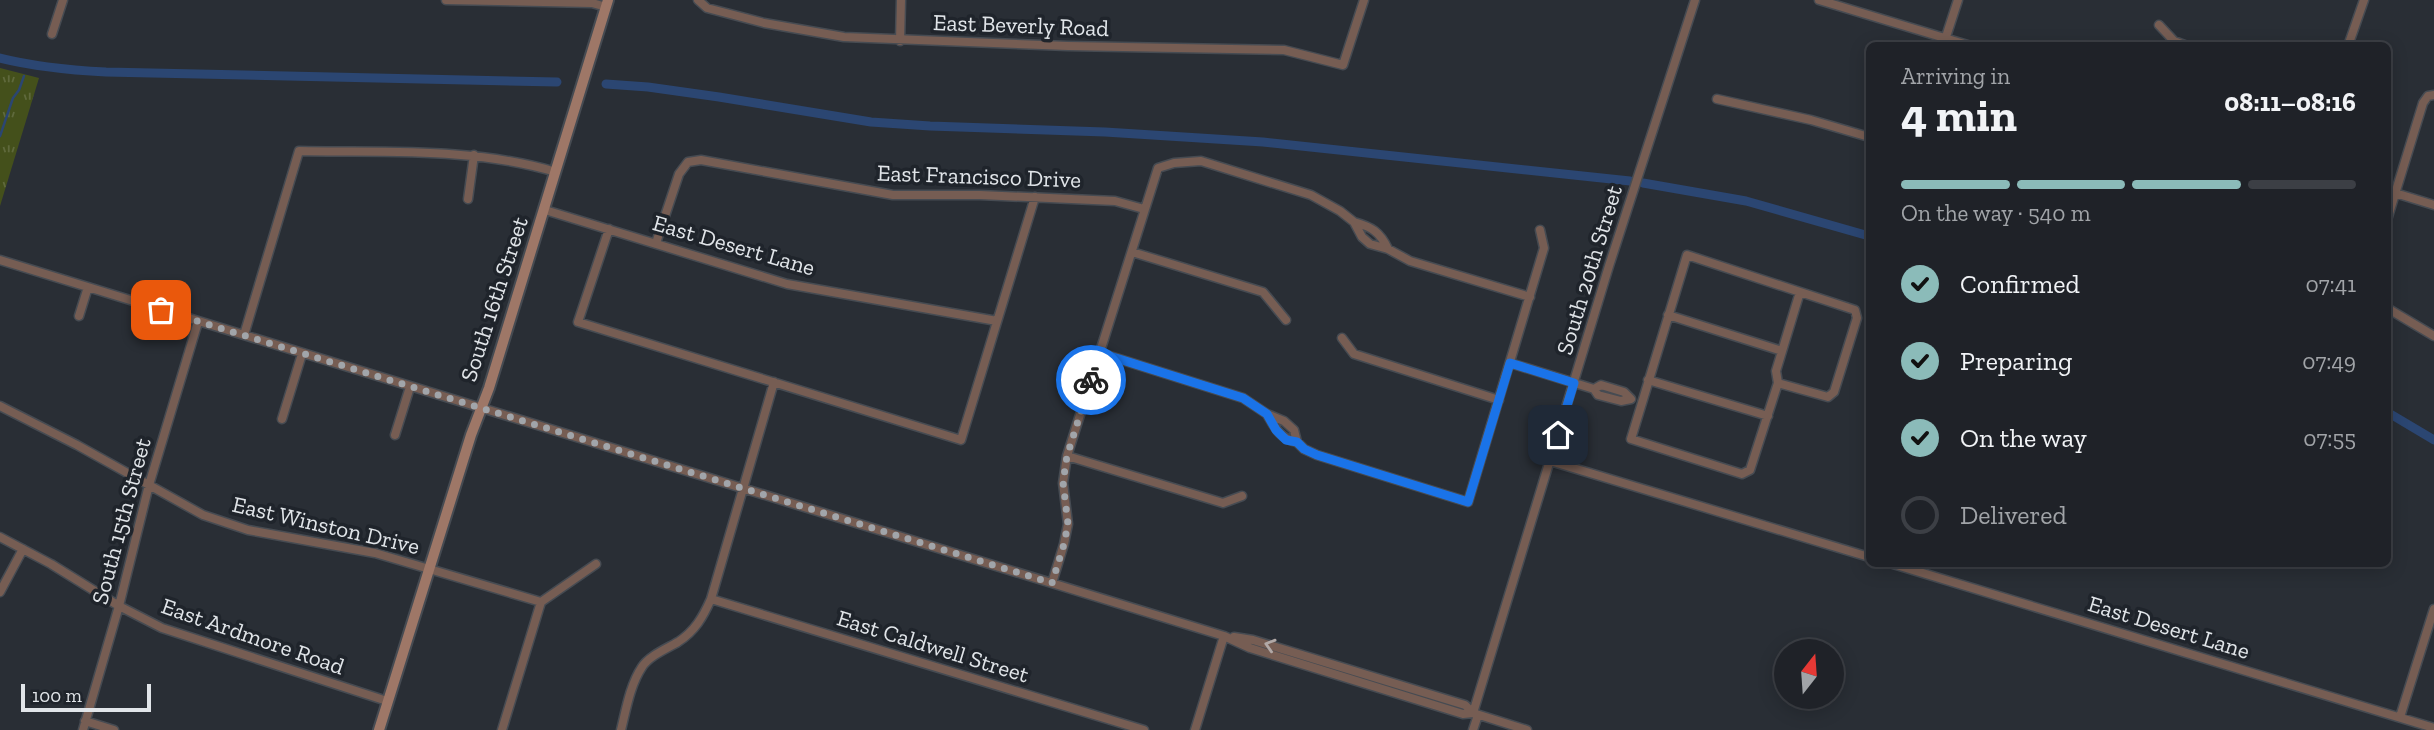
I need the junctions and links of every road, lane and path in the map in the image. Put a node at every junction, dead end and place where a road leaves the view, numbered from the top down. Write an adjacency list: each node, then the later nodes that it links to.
1 (63, 0): 13 (street)
2 (446, 0): 3 (street)
3 (469, 0): 11 (street)
4 (901, 0): 14 (street)
5 (1364, 0): 14 (street, East Beverly Road)
6 (1695, 0): 55 (street, South 20th Street)
7 (1819, 0): 15 (street)
8 (1958, 0): 15 (street)
9 (2364, 0): 17 (street)
10 (699, 2): 14 (street, East Beverly Road)
11 (607, 4): 22 (main road, South 16th Street)
12 (2159, 25): 16 (street)
13 (52, 34)
14 (900, 41)
15 (1945, 42)
16 (2177, 42)
17 (2349, 42)
18 (2431, 96): 23 (street)
19 (1717, 99): 20 (street)
20 (1866, 136)
21 (474, 155): 22 (street); 25 (street); 46 (street)
22 (556, 172): 28 (main road, South 16th Street)
23 (2395, 193): 26 (street); 27 (street)
24 (1035, 197): 29 (street, East Francisco Drive); 33 (street, East Francisco Drive); 45 (street)
25 (468, 199)
26 (2434, 205)
27 (2391, 206)
28 (545, 209): 31 (street, East Desert Lane); 61 (main road, South 16th Street)
29 (1144, 209): 30 (street); 35 (street)
30 (1354, 222): 34 (street); 34 (street)
31 (609, 229): 33 (street, East Desert Lane); 54 (street)
32 (1540, 230): 39 (street)
33 (656, 243): 45 (street, East Desert Lane)
34 (1388, 249): 39 (street)
35 (1132, 252): 43 (street); 50 (street)
36 (0, 260): 37 (street)
37 (88, 287): 42 (street); 44 (street)
38 (1800, 292): 41 (street); 49 (street); 56 (street)
39 (1530, 297): 52 (street)
40 (2391, 310): 47 (street)
41 (1668, 315): 49 (street); 53 (street)
42 (79, 316)
43 (1286, 320)
44 (198, 321): 46 (street); 67 (street, South 15th Street)
45 (998, 321): 54 (street)
46 (244, 335): 51 (street)
47 (2434, 336)
48 (1342, 338): 58 (street)
49 (1782, 351): 56 (street)
50 (1100, 353): 58 (street); 65 (street)
51 (302, 354): 57 (street); 63 (street)
52 (1510, 363): 55 (street); 58 (street)
53 (1648, 380): 59 (street); 62 (street)
54 (774, 382): 68 (street)
55 (1574, 383): 59 (street); 66 (street, South 20th Street)
56 (1778, 383): 62 (street)
57 (410, 387): 61 (street); 64 (street)
58 (1499, 400)
59 (1642, 402): 62 (street)
60 (0, 407): 67 (street, East Winston Drive)
61 (481, 409): 68 (street); 75 (main road, South 16th Street)
62 (1768, 416)
63 (282, 419)
64 (395, 435)
65 (1067, 456): 69 (street); 76 (street)
66 (1550, 461): 72 (street); 84 (street, South 20th Street)
67 (149, 485): 75 (street, East Winston Drive); 80 (street, South 15th Street)
68 (741, 489): 76 (street); 78 (street)
69 (1242, 496)
70 (0, 537): 71 (street, East Ardmore Road)
71 (23, 549): 77 (street); 80 (street, East Ardmore Road)
72 (1866, 555)
73 (596, 564): 79 (street)
74 (1903, 567): 85 (street, East Desert Lane)
75 (429, 569): 79 (street, East Winston Drive); 83 (main road, South 16th Street)
76 (1052, 583): 82 (street)
77 (0, 592)
78 (710, 599): 91 (street); 92 (street, East Caldwell Street)
79 (541, 602): 90 (street)
80 (118, 606): 83 (street, East Ardmore Road); 86 (street, South 15th Street)
81 (2434, 609): 85 (street)
82 (1224, 636): 84 (street); 93 (street)
83 (387, 701): 89 (main road, South 16th Street)
84 (1475, 714): 94 (street, South 20th Street); 95 (street)
85 (2399, 717): 87 (street, East Desert Lane)
86 (84, 726): 88 (street)
87 (2434, 728)
88 (114, 730)
89 (379, 730)
90 (502, 730)
91 (621, 730)
92 (1144, 730)
93 (1195, 730)
94 (1473, 730)
95 (1527, 730)

